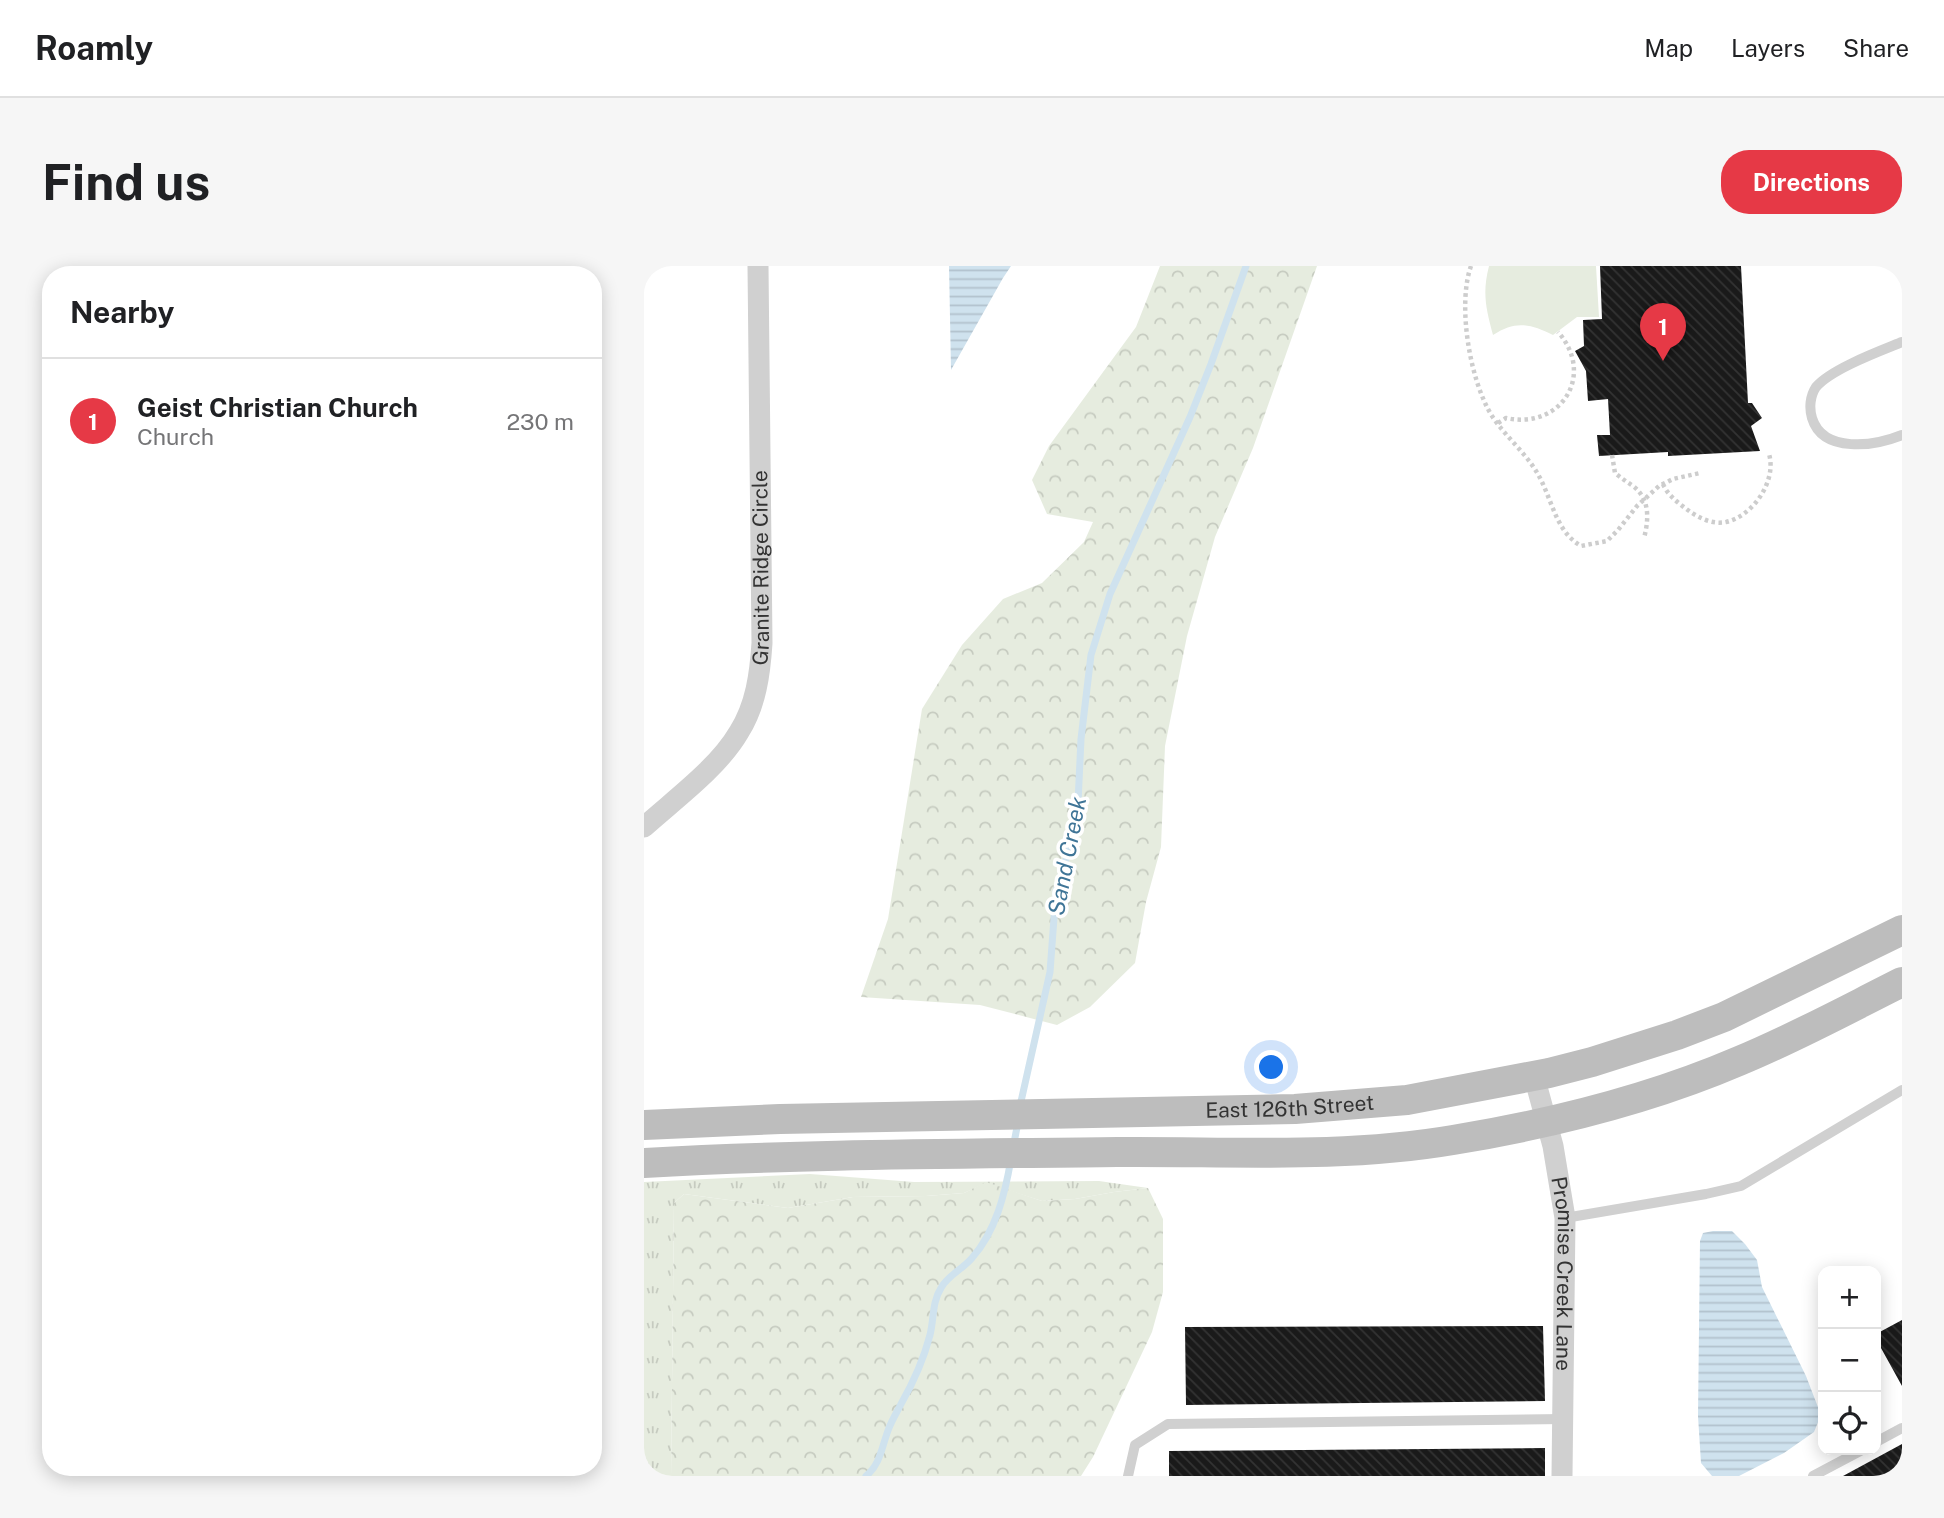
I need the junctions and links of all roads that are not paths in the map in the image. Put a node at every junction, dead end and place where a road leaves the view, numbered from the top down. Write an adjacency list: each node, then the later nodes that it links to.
1 (758, 266): 4 (street, Granite Ridge Circle)
2 (1902, 342): 3 (lane)
3 (1902, 435)
4 (644, 827)
5 (1902, 930): 7 (main road, East 126th Street)
6 (1902, 982): 9 (main road, East 126th Street)
7 (1534, 1076): 9 (street, Promise Creek Lane); 10 (main road, East 126th Street)
8 (1902, 1090): 12 (lane)
9 (1546, 1122): 11 (main road, East 126th Street); 12 (street, Promise Creek Lane)
10 (644, 1125)
11 (644, 1163)
12 (1565, 1218): 13 (street, Promise Creek Lane)
13 (1563, 1419): 17 (lane); 18 (street, Promise Creek Lane)
14 (1902, 1428): 15 (lane)
15 (1881, 1439)
16 (1853, 1455): 19 (lane)
17 (1128, 1476)
18 (1562, 1476)
19 (1813, 1476)

